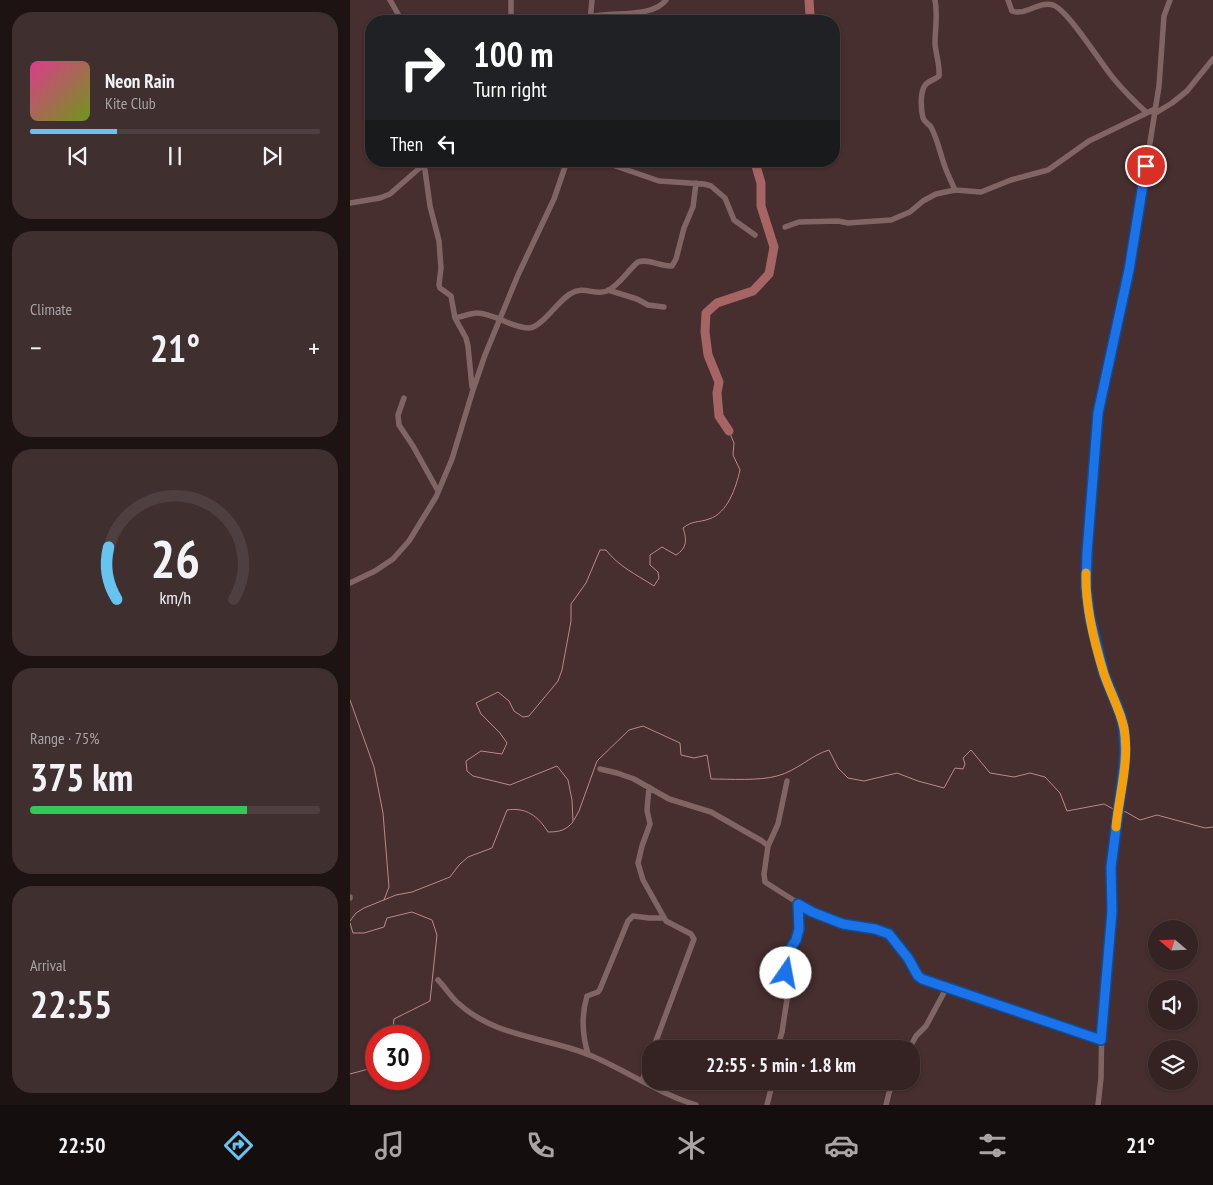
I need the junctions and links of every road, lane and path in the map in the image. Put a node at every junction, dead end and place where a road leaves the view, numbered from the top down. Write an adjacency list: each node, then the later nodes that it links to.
1 (390, 0): 8 (street)
2 (511, 0): 9 (street)
3 (592, 0): 10 (street)
4 (666, 0): 11 (street)
5 (935, 0): 20 (street)
6 (1008, 0): 14 (street)
7 (1170, 0): 13 (street)
8 (399, 15)
9 (511, 15)
10 (590, 15)
11 (599, 15)
12 (1213, 60): 13 (street)
13 (1154, 111): 14 (street); 43 (street)
14 (1146, 112): 20 (street)
15 (418, 167): 21 (street)
16 (423, 167): 26 (street)
17 (565, 167): 27 (street)
18 (618, 167): 19 (street)
19 (696, 184): 23 (street); 24 (street)
20 (955, 190): 22 (street)
21 (350, 204)
22 (785, 226)
23 (755, 235)
24 (608, 290): 25 (street); 27 (street)
25 (664, 308)
26 (454, 318): 27 (street); 28 (street)
27 (500, 321): 28 (street)
28 (472, 390): 30 (street)
29 (404, 398): 30 (street)
30 (438, 491): 31 (street)
31 (350, 583)
32 (600, 769): 34 (street)
33 (786, 781): 35 (street)
34 (649, 787): 35 (street); 37 (street)
35 (768, 846): 36 (street)
36 (798, 904): 39 (street); 41 (street)
37 (664, 918): 40 (street); 44 (street)
38 (438, 980): 44 (street)
39 (947, 987): 42 (street); 43 (street)
40 (656, 1040)
41 (780, 1040)
42 (914, 1040)
43 (1101, 1040): 52 (street)
44 (588, 1054): 45 (street)
45 (642, 1080)
46 (662, 1090): 49 (street)
47 (771, 1090): 50 (street)
48 (890, 1090): 51 (street)
49 (696, 1105)
50 (767, 1105)
51 (886, 1105)
52 (1098, 1105)

